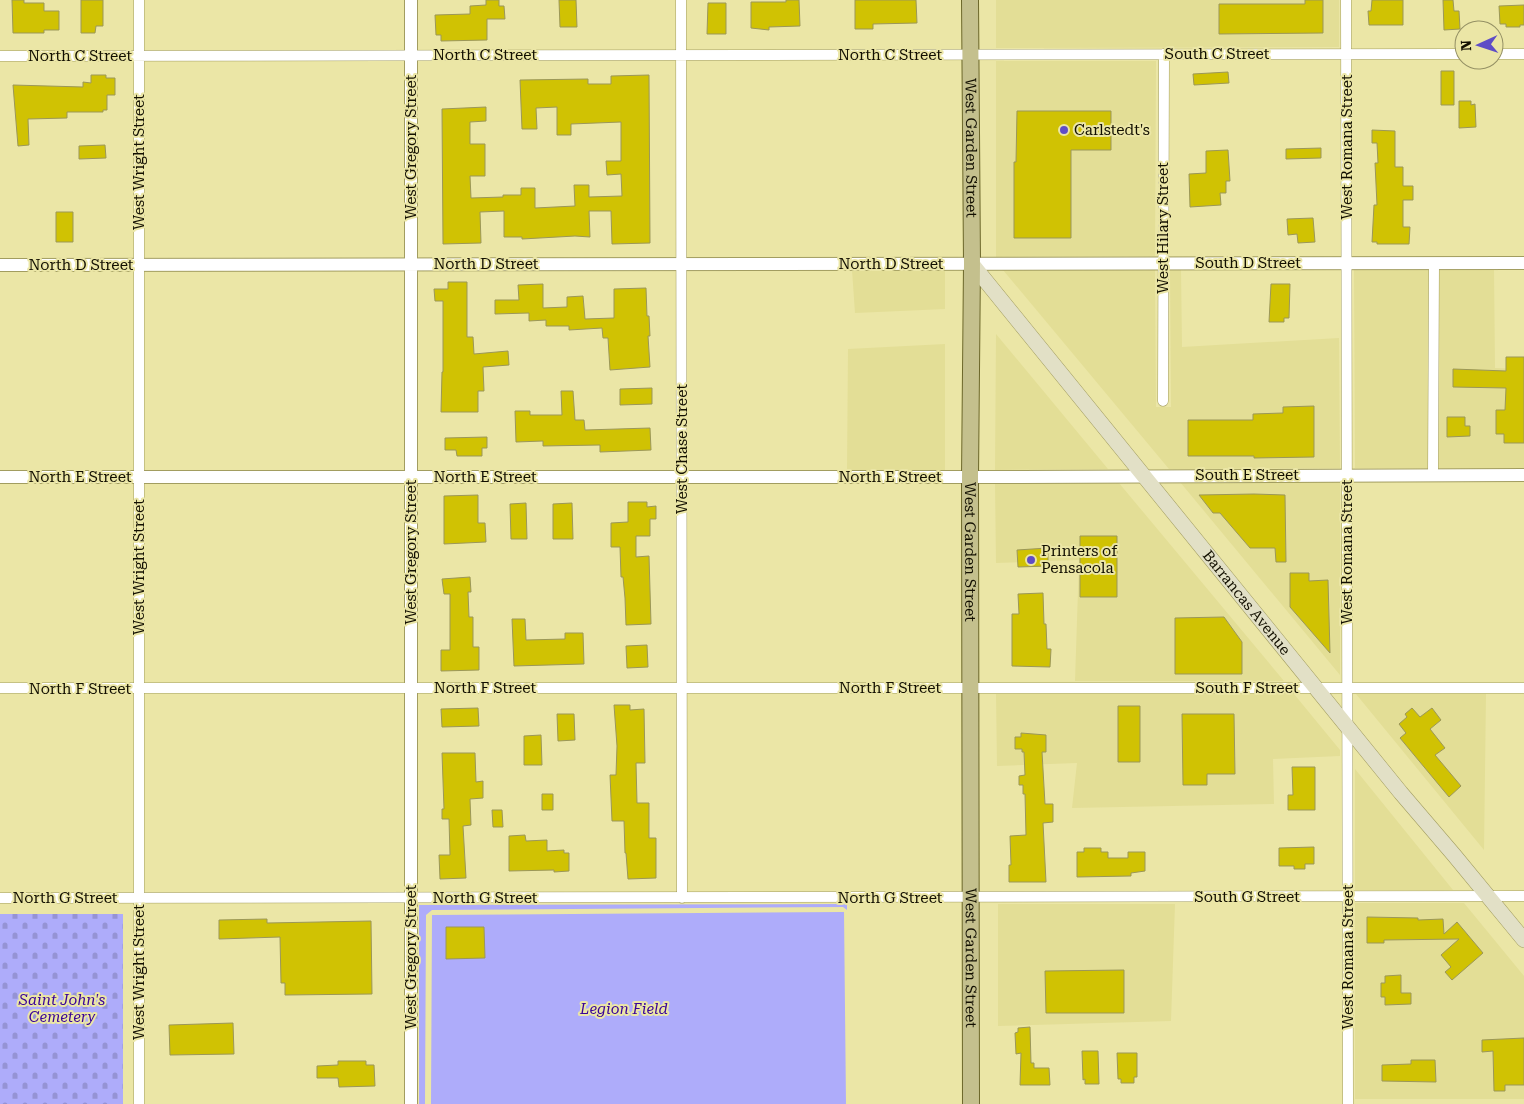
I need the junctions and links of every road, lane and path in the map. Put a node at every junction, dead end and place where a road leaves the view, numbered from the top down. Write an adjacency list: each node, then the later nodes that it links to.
1 (139, 0): 15 (street, West Wright Street)
2 (411, 0): 11 (street, West Gregory Street)
3 (681, 0): 12 (street, West Chase Street)
4 (970, 0): 13 (main road, West Garden Street)
5 (1346, 0): 7 (street, West Romana Street)
6 (1164, 54): 7 (street, South C Street); 13 (street, South C Street); 17 (street, West Hilary Street)
7 (1346, 54): 8 (street, South C Street); 18 (street, West Romana Street)
8 (1454, 54)
9 (1504, 54): 10 (street)
10 (1524, 54)
11 (411, 55): 12 (street, North C Street); 15 (street, North C Street); 23 (street, West Gregory Street)
12 (681, 55): 13 (street, North C Street); 16 (street, West Chase Street)
13 (970, 55): 24 (main road, West Garden Street)
14 (0, 56): 15 (street, North C Street)
15 (139, 56): 22 (street, West Wright Street)
16 (681, 263): 23 (street, North D Street); 24 (street, North D Street); 31 (street, West Chase Street)
17 (1163, 263): 18 (street, South D Street); 24 (street, South D Street); 25 (street, West Hilary Street)
18 (1347, 263): 19 (street, South D Street); 26 (street, West Romana Street)
19 (1434, 263): 20 (street, South D Street); 27 (street)
20 (1524, 263)
21 (0, 264): 22 (street, North D Street)
22 (139, 264): 23 (street, North D Street); 30 (street, West Wright Street)
23 (411, 264): 33 (street, West Gregory Street)
24 (972, 264): 32 (main road, Barrancas Avenue); 34 (main road, West Garden Street)
25 (1164, 401)
26 (1347, 475): 27 (street, South E Street); 32 (street, South E Street); 40 (street, West Romana Street)
27 (1433, 475): 28 (street, South E Street)
28 (1524, 475)
29 (0, 476): 30 (street, North E Street)
30 (139, 476): 33 (street, North E Street); 42 (street, West Wright Street)
31 (682, 476): 33 (street, North E Street); 34 (street, North E Street); 37 (street, West Chase Street)
32 (1143, 476): 34 (street, South E Street); 39 (main road, Barrancas Avenue)
33 (411, 477): 36 (street, West Gregory Street)
34 (970, 477): 38 (main road, West Garden Street)
35 (0, 688): 42 (street, North F Street)
36 (411, 688): 37 (street, North F Street); 42 (street, North F Street); 49 (street, West Gregory Street)
37 (682, 688): 38 (street, North F Street); 50 (street, West Chase Street)
38 (970, 688): 39 (street, South F Street); 51 (main road, West Garden Street)
39 (1317, 688): 40 (street, South F Street); 43 (main road, Barrancas Avenue)
40 (1348, 688): 41 (street, South F Street); 43 (street, West Romana Street)
41 (1524, 688)
42 (139, 689): 48 (street, West Wright Street)
43 (1348, 725): 44 (main road, Barrancas Avenue); 46 (street, West Romana Street)
44 (1488, 896): 45 (street, South G Street); 46 (street, South G Street); 52 (main road, Barrancas Avenue)
45 (1524, 896)
46 (1348, 897): 51 (street, South G Street); 56 (street, West Romana Street)
47 (0, 898): 48 (street, North G Street)
48 (139, 898): 49 (street, North G Street); 53 (street, West Wright Street)
49 (411, 898): 50 (street, North G Street); 54 (street, West Gregory Street)
50 (682, 898): 51 (street, North G Street)
51 (971, 898): 55 (main road, West Garden Street)
52 (1524, 940)
53 (140, 1104)
54 (411, 1104)
55 (971, 1104)
56 (1348, 1104)

